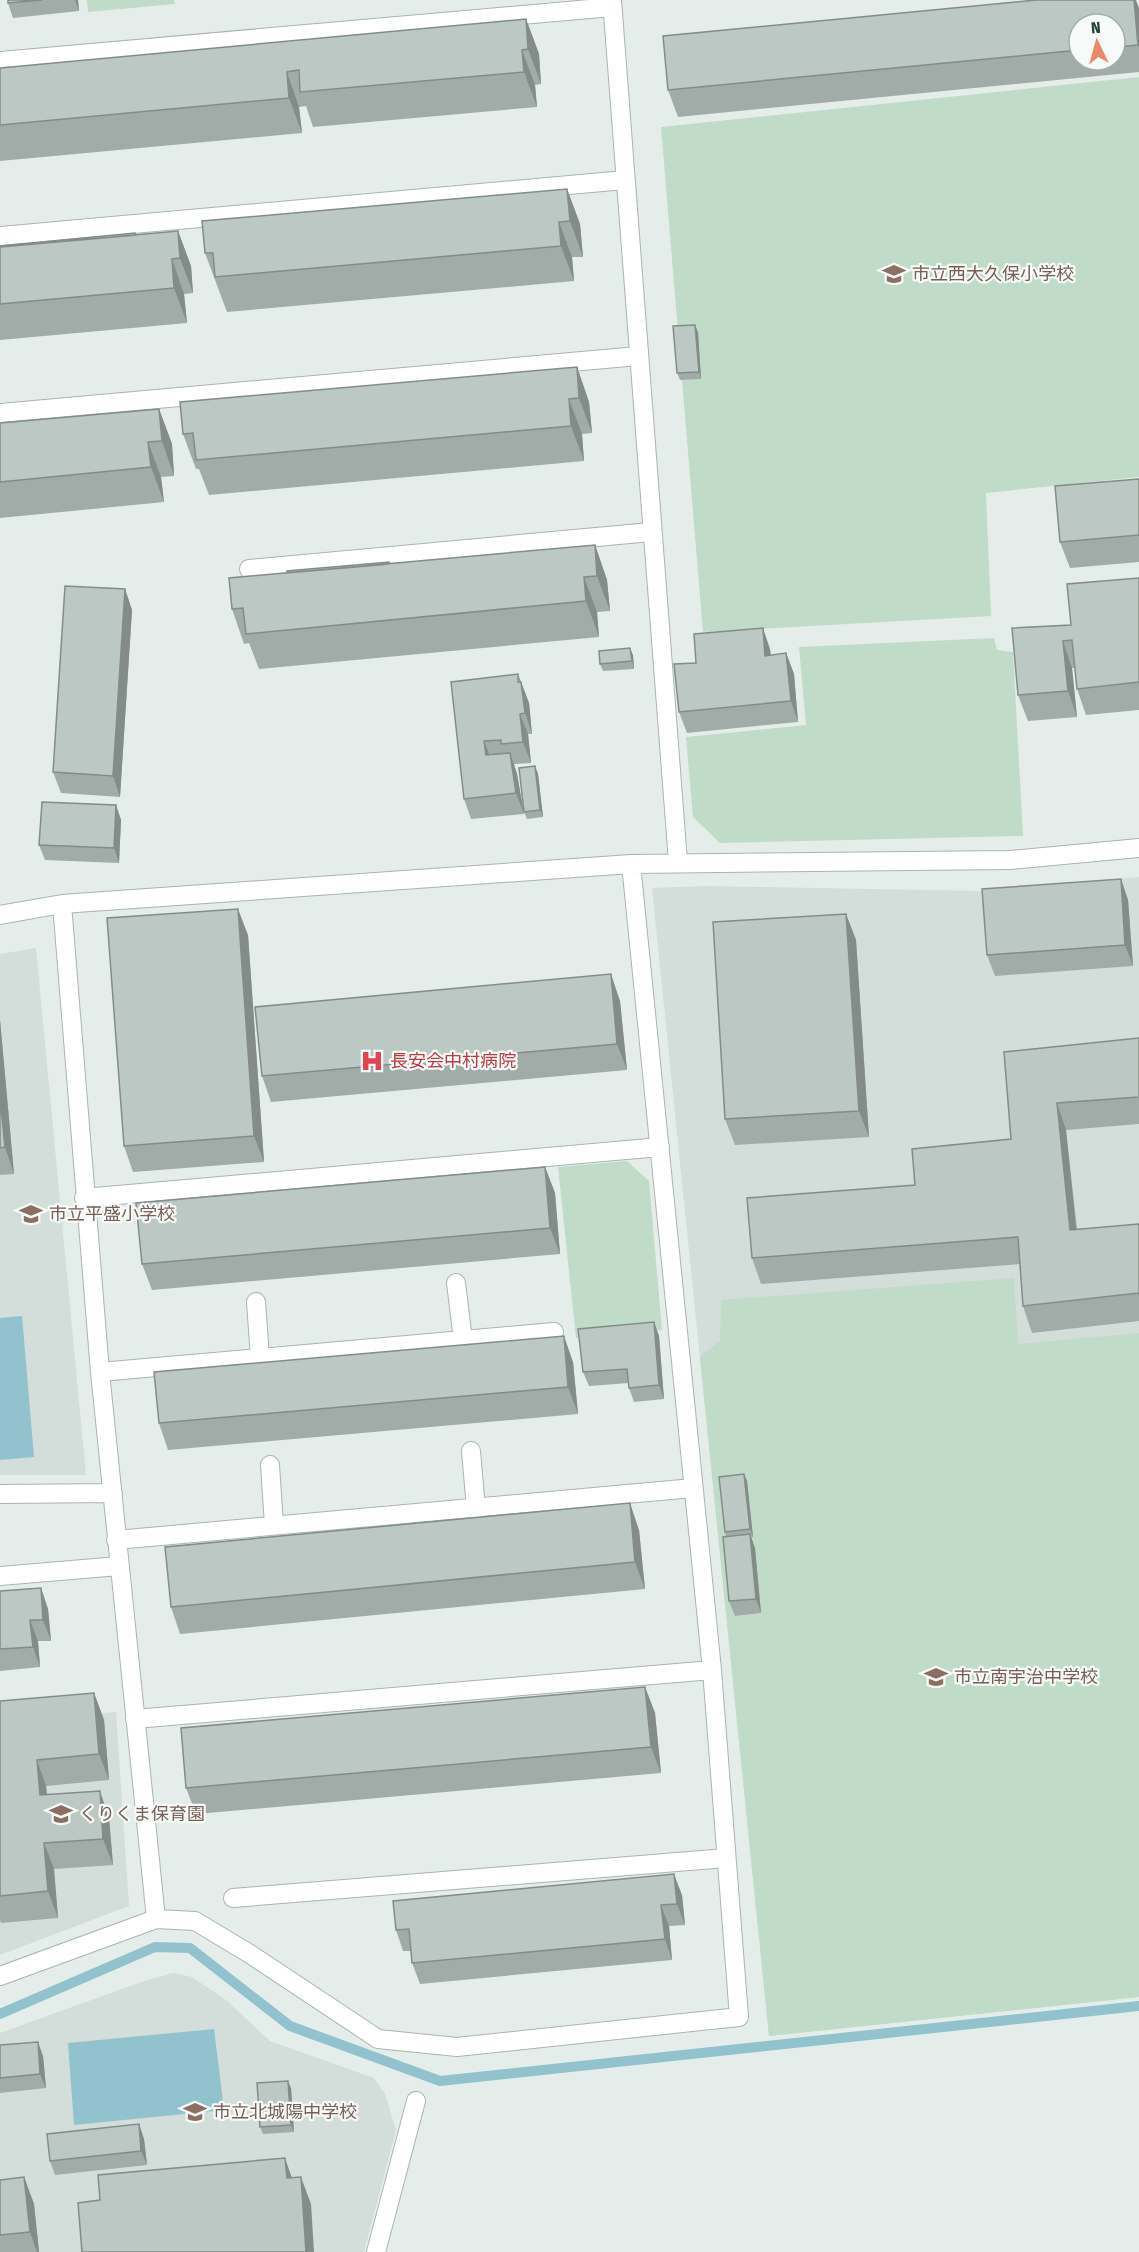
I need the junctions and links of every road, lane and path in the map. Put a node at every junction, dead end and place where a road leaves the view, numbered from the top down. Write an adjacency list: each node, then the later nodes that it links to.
1 (612, 3): 2 (street); 3 (street)
2 (0, 61)
3 (625, 180): 4 (street); 5 (street)
4 (0, 236)
5 (638, 356): 6 (street); 7 (street)
6 (0, 412)
7 (651, 532): 8 (street); 10 (street)
8 (249, 569)
9 (1139, 848): 10 (street)
10 (678, 862): 11 (street)
11 (631, 864): 12 (street); 14 (street)
12 (62, 904): 13 (street); 15 (street)
13 (0, 915)
14 (660, 1147): 15 (street); 24 (street)
15 (84, 1198): 21 (street)
16 (456, 1283): 19 (street)
17 (256, 1302): 20 (street)
18 (554, 1332): 19 (street)
19 (463, 1340): 20 (street)
20 (260, 1358): 21 (street)
21 (100, 1372): 25 (street)
22 (471, 1451): 27 (street)
23 (270, 1465): 28 (street)
24 (693, 1488): 27 (street); 32 (street)
25 (113, 1493): 26 (street); 29 (street)
26 (0, 1494)
27 (476, 1509): 28 (street)
28 (274, 1525): 29 (street)
29 (116, 1540): 30 (street)
30 (119, 1566): 31 (street); 33 (street)
31 (0, 1576)
32 (712, 1670): 33 (street); 34 (street)
33 (135, 1719): 36 (street)
34 (726, 1858): 35 (street); 36 (street)
35 (233, 1898)
36 (156, 1919): 37 (street)
37 (0, 1976)
38 (416, 2101): 39 (street)
39 (376, 2252)

